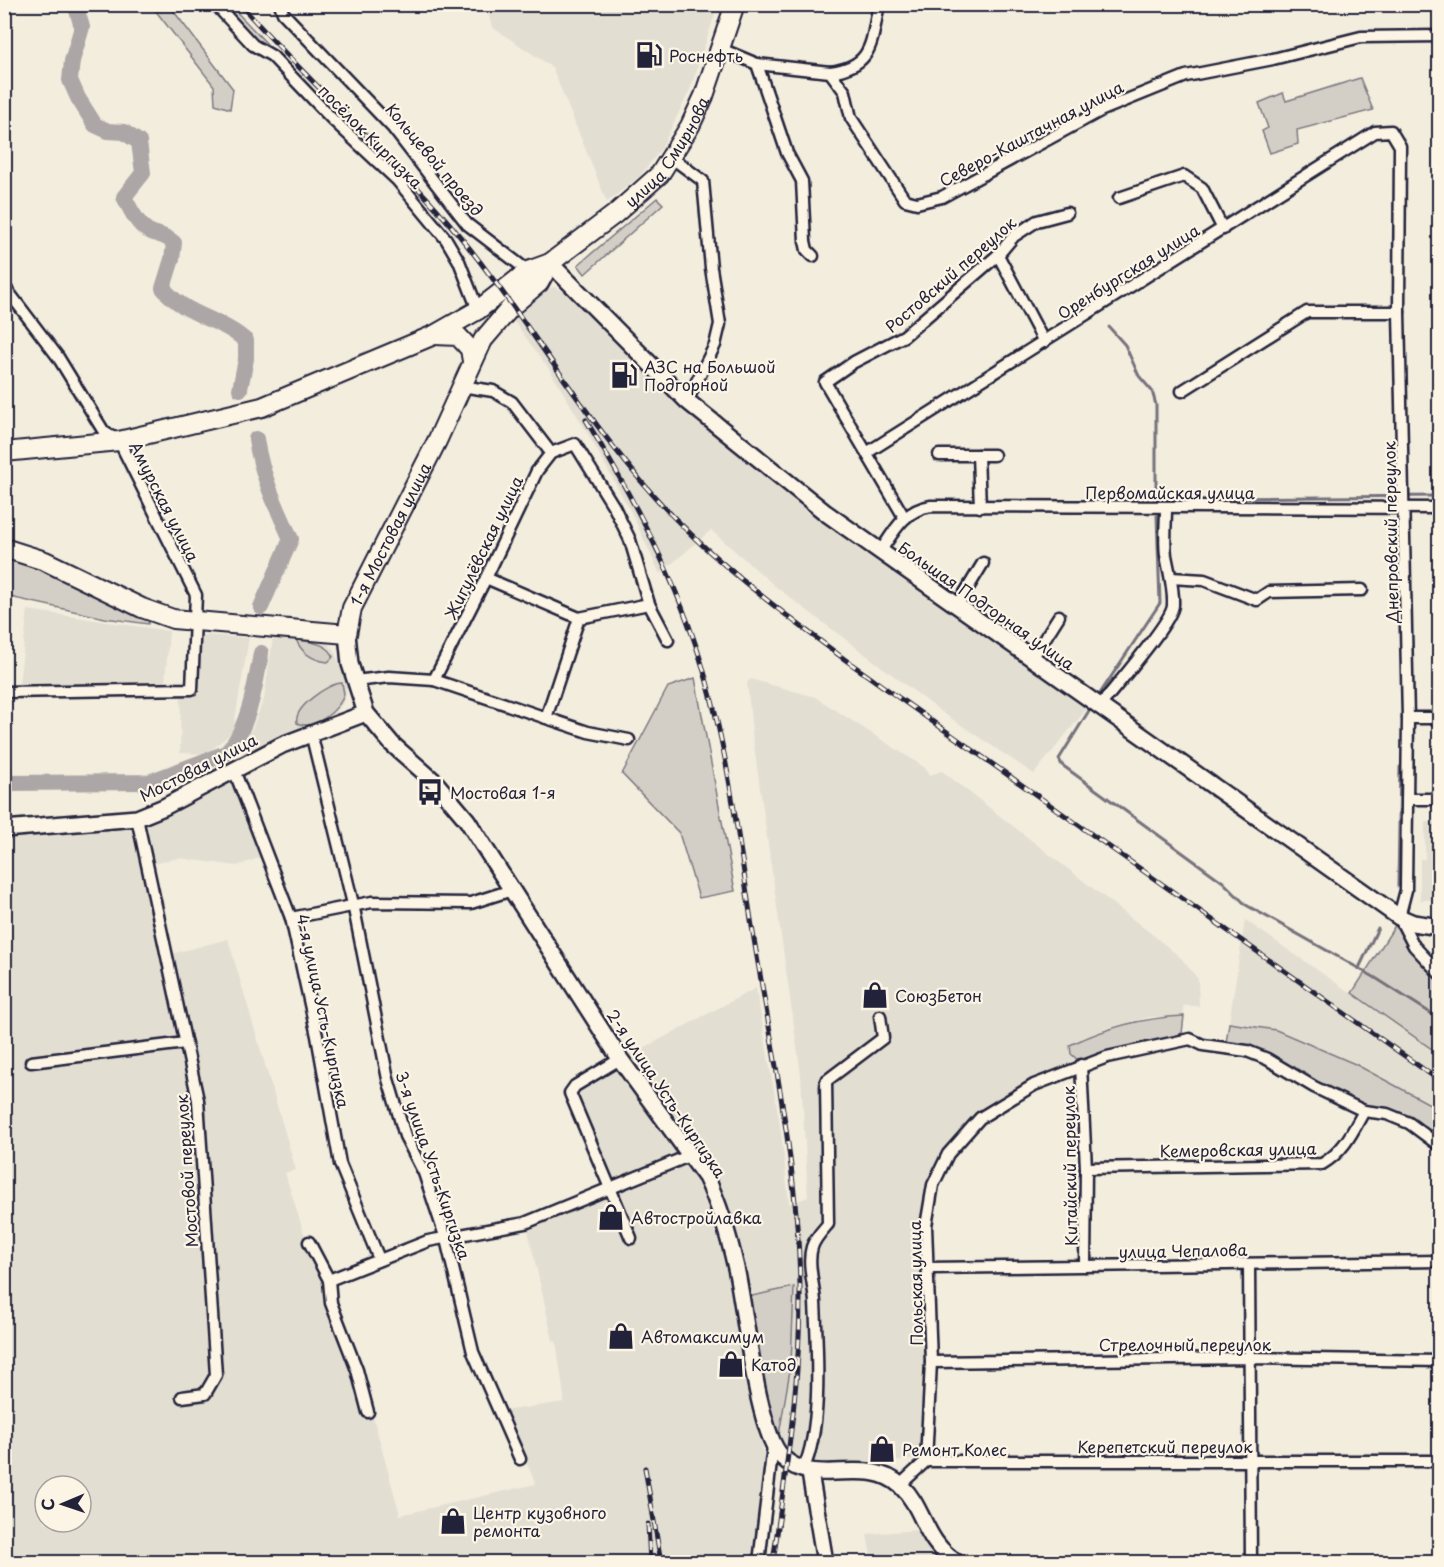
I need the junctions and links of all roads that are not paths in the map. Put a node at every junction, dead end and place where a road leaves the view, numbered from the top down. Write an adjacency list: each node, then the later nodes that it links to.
1 (215, 4): 19 (street, посёлок Киргизка)
2 (280, 4): 17 (street, Кольцевой проезд)
3 (735, 4): 6 (main road, улица Смирнова)
4 (879, 4): 8 (street)
5 (1440, 36): 8 (street, Северо-Каштачная улица)
6 (721, 49): 7 (street); 10 (main road, улица Смирнова)
7 (757, 64): 8 (street); 15 (street)
8 (830, 72)
9 (1400, 146): 13 (street, Оренбургская улица); 20 (street, Днепровский переулок)
10 (672, 158): 16 (main road, улица Смирнова); 26 (street)
11 (1119, 198): 13 (street)
12 (1067, 213): 14 (street, Ростовский переулок)
13 (1223, 229): 22 (street, Оренбургская улица)
14 (998, 255): 22 (street); 29 (street, Ростовский переулок)
15 (813, 256)
16 (550, 263): 17 (main road); 23 (main road, 1-я Мостовая улица); 26 (main road, Большая Подгорная улица)
17 (528, 272): 19 (main road)
18 (4, 286): 27 (street, Амурская улица)
19 (478, 310): 21 (main road)
20 (1399, 312): 25 (street); 34 (street, Днепровский переулок)
21 (434, 335): 23 (main road); 27 (main road)
22 (1044, 342): 29 (street, Оренбургская улица)
23 (472, 361): 24 (main road, 1-я Мостовая улица)
24 (461, 386): 30 (street); 50 (main road, 1-я Мостовая улица)
25 (1182, 391)
26 (687, 401): 40 (main road, Большая Подгорная улица)
27 (119, 441): 28 (main road); 49 (street, Амурская улица)
28 (4, 452)
29 (868, 452): 38 (street)
30 (551, 453): 42 (street, Жигулёвская улица); 45 (street)
31 (939, 455): 33 (street)
32 (994, 455): 33 (street)
33 (978, 456): 35 (street)
34 (1405, 506): 36 (street, Первомайская улица); 37 (street, Первомайская улица); 59 (street, Днепровский переулок)
35 (980, 507): 36 (street, Первомайская улица); 38 (street, Первомайская улица)
36 (1166, 508): 43 (street)
37 (1440, 508)
38 (904, 517): 40 (street)
39 (4, 548): 49 (main road)
40 (880, 552): 46 (main road, Большая Подгорная улица)
41 (983, 563): 46 (street)
42 (486, 578): 48 (street); 53 (street, Жигулёвская улица)
43 (1171, 578): 44 (street); 56 (street)
44 (1362, 590)
45 (649, 604): 48 (street); 51 (street)
46 (957, 606): 52 (main road, Большая Подгорная улица)
47 (1059, 616): 52 (street)
48 (579, 618): 58 (street)
49 (195, 622): 50 (main road); 55 (street, Амурская улица)
50 (347, 634): 54 (main road, 1-я Мостовая улица)
51 (668, 640)
52 (1033, 657): 56 (main road, Большая Подгорная улица)
53 (434, 680): 54 (street); 58 (street)
54 (355, 681): 57 (main road, 1-я Мостовая улица)
55 (4, 692)
56 (1100, 706): 70 (main road, Большая Подгорная улица)
57 (366, 713): 61 (main road, Мостовая улица); 68 (main road, 2-я улица Усть-Киргизка)
58 (546, 718): 62 (street)
59 (1408, 718): 60 (street); 64 (street, Днепровский переулок)
60 (1440, 718)
61 (311, 733): 63 (main road, Мостовая улица); 69 (street, 3-я улица Усть-Киргизка)
62 (629, 740)
63 (234, 770): 66 (main road, Мостовая улица); 71 (street, 4-я улица Усть-Киргизка)
64 (1407, 798): 65 (street); 70 (street, Днепровский переулок)
65 (1440, 799)
66 (136, 818): 67 (main road, Мостовая улица); 75 (street, Мостовой переулок)
67 (4, 829)
68 (513, 890): 69 (street); 76 (main road, 2-я улица Усть-Киргизка)
69 (353, 904): 71 (street); 85 (street, 3-я улица Усть-Киргизка)
70 (1399, 916): 72 (main road, Большая Подгорная улица); 73 (street)
71 (291, 918): 87 (street, 4-я улица Усть-Киргизка)
72 (1440, 927)
73 (1440, 974)
74 (880, 1016): 103 (street)
75 (185, 1043): 77 (street); 96 (street, Мостовой переулок)
76 (620, 1059): 81 (main road, 2-я улица Усть-Киргизка); 83 (street)
77 (31, 1062)
78 (1081, 1065): 79 (street, Польская улица); 82 (street, Китайский переулок); 91 (street, Польская улица)
79 (1364, 1111): 80 (street, Польская улица); 82 (street, Кемеровская улица)
80 (1440, 1146)
81 (691, 1155): 83 (street); 98 (main road, 2-я улица Усть-Киргизка)
82 (1086, 1167): 90 (street, Китайский переулок)
83 (611, 1188): 84 (street); 85 (street)
84 (631, 1238)
85 (446, 1239): 87 (street); 99 (street, 3-я улица Усть-Киргизка)
86 (309, 1242): 92 (street)
87 (379, 1259): 92 (street)
88 (1440, 1261): 89 (street, улица Чепалова)
89 (1249, 1264): 90 (street, улица Чепалова); 93 (street)
90 (1085, 1266): 91 (street, улица Чепалова)
91 (927, 1268): 95 (street, Польская улица)
92 (329, 1280): 97 (street)
93 (1251, 1358): 94 (street, Стрелочный переулок); 95 (street, Стрелочный переулок); 101 (street)
94 (1440, 1361)
95 (932, 1362): 100 (street, Польская улица)
96 (182, 1397)
97 (368, 1412)
98 (773, 1446): 103 (main road); 105 (street, 2-я улица Усть-Киргизка)
99 (520, 1459)
100 (926, 1461): 101 (street, Керепетский переулок); 104 (street)
101 (1251, 1461): 102 (street, Керепетский переулок); 108 (street)
102 (1440, 1461)
103 (807, 1471): 104 (main road); 106 (main road)
104 (904, 1490): 107 (main road)
105 (759, 1563)
106 (825, 1563)
107 (956, 1563)
108 (1251, 1563)

